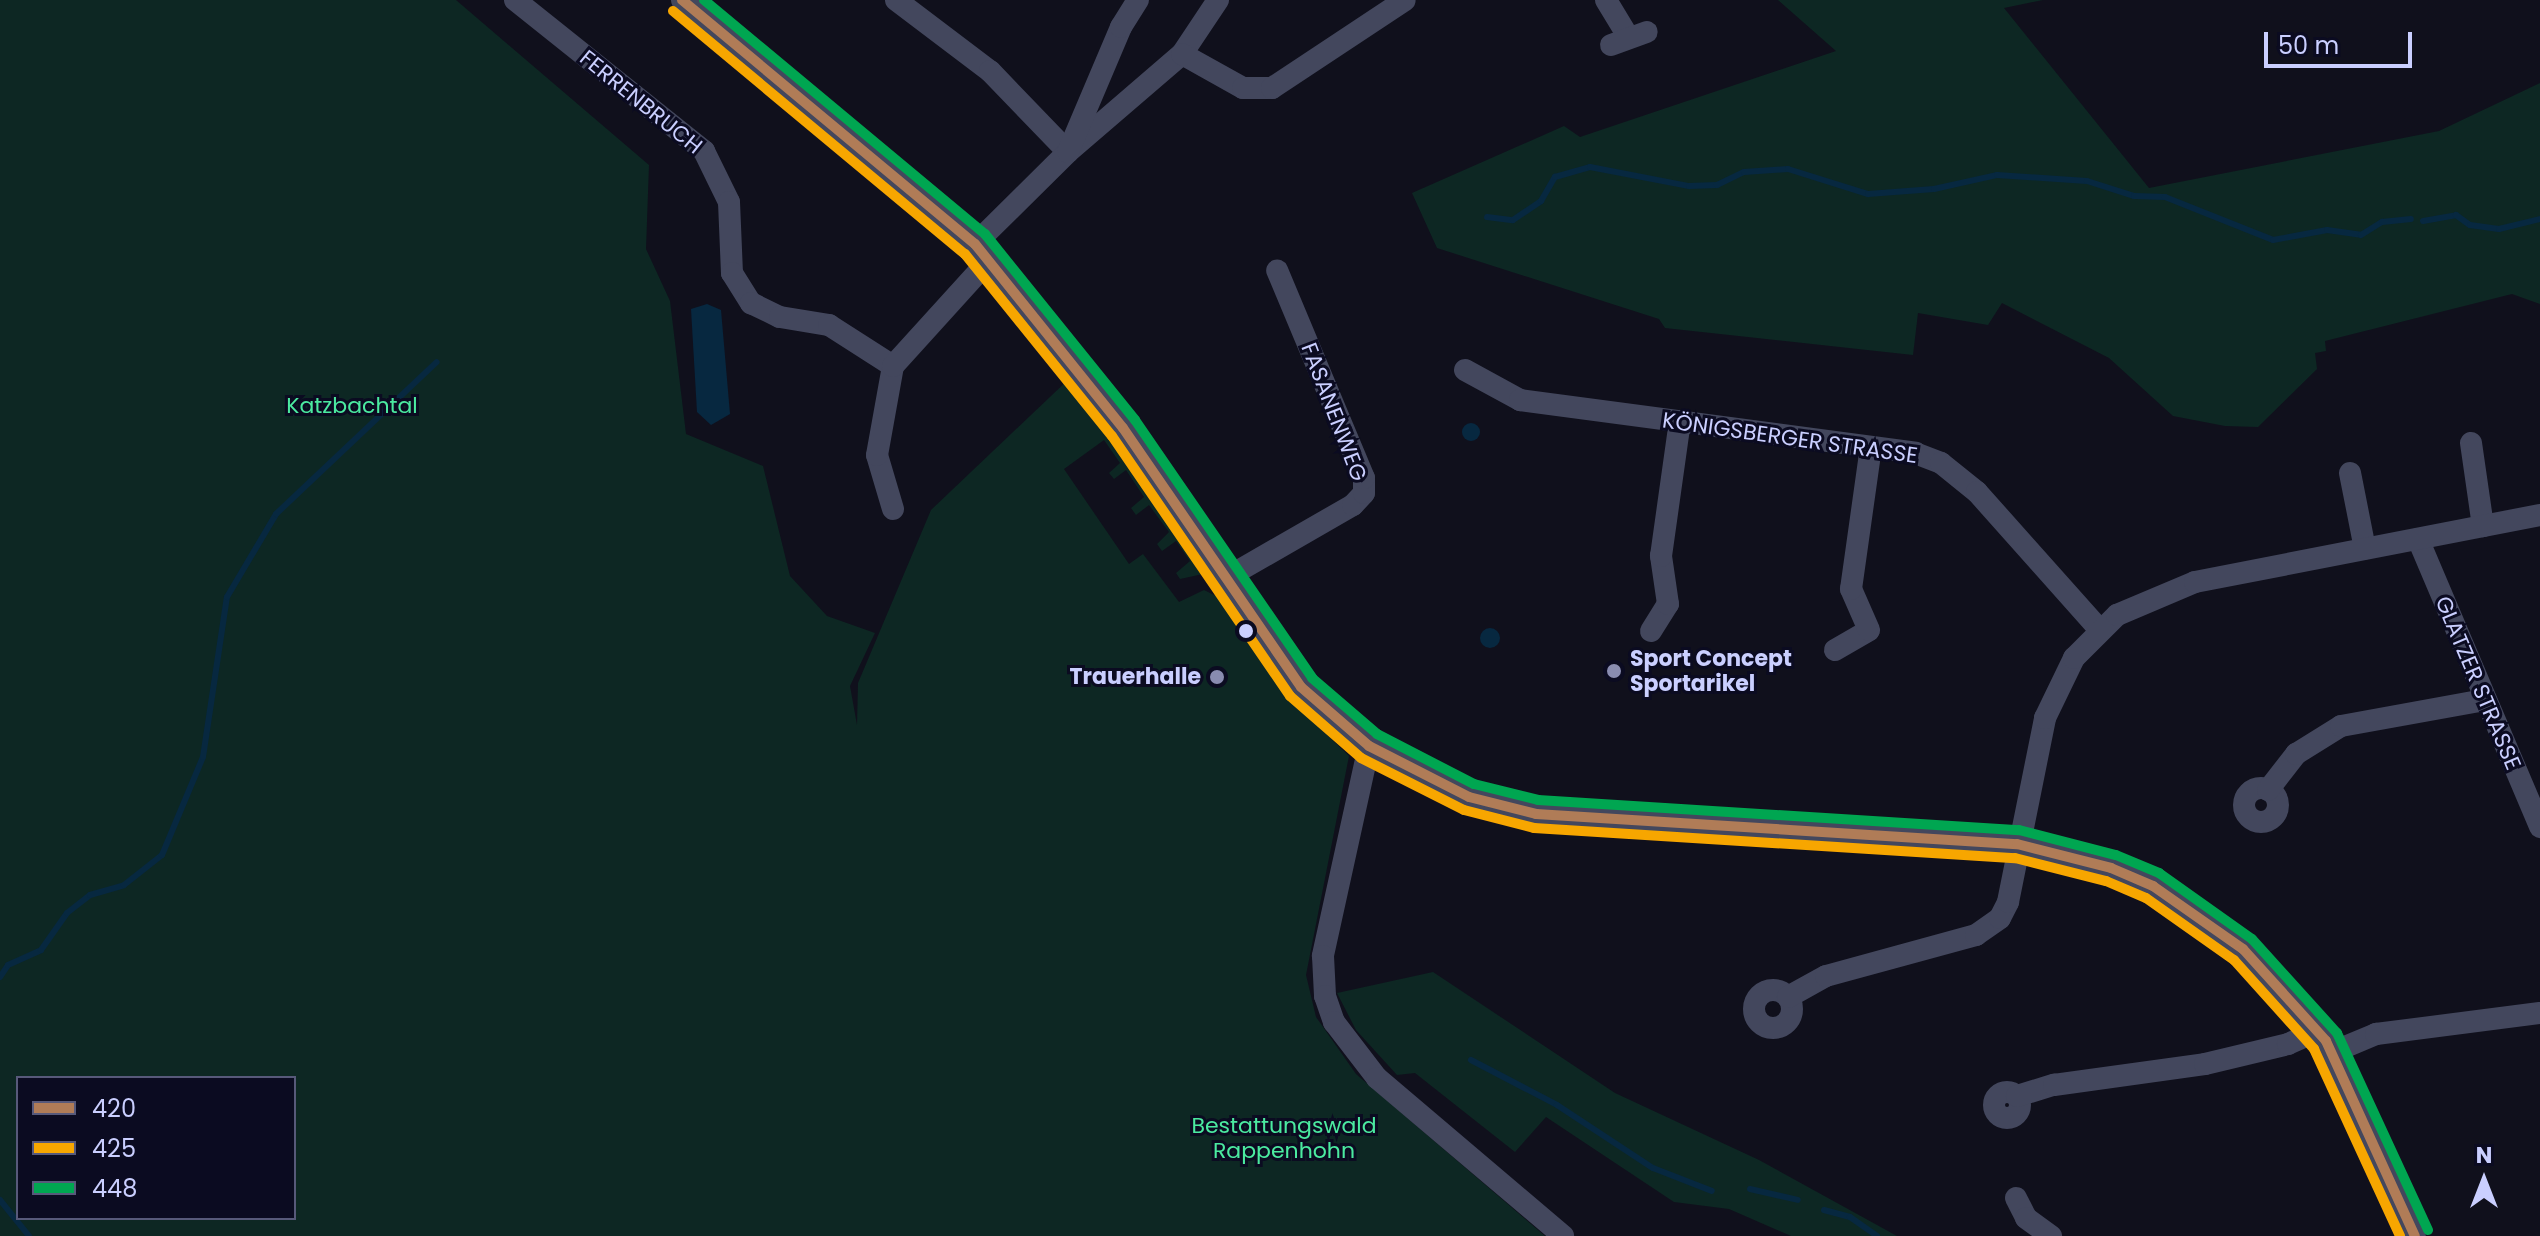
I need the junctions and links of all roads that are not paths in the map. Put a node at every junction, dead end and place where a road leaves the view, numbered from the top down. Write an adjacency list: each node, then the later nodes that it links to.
1 (515, 0): 13 (street, FERRENBRUCH)
2 (682, 0): 11 (street)
3 (896, 0): 10 (street)
4 (1138, 0): 10 (street)
5 (1218, 0): 9 (street)
6 (1405, 0): 9 (street)
7 (1606, 0): 8 (street)
8 (1629, 38)
9 (1182, 54): 10 (street)
10 (1068, 152): 11 (street)
11 (982, 252): 13 (street); 24 (street)
12 (1277, 270): 24 (street, FASANENWEG)
13 (893, 366): 19 (street)
14 (1465, 370): 15 (street, KÖNIGSBERGER STRASSE)
15 (1680, 421): 17 (street, KÖNIGSBERGER STRASSE); 26 (street)
16 (2471, 443): 21 (street)
17 (1871, 447): 25 (street, KÖNIGSBERGER STRASSE); 27 (street)
18 (2350, 473): 23 (street)
19 (893, 509)
20 (2540, 515): 21 (street)
21 (2483, 526): 22 (street)
22 (2418, 539): 23 (street); 28 (street, GLATZER STRASSE)
23 (2365, 549): 25 (street)
24 (1226, 578): 29 (street)
25 (2099, 629): 32 (street)
26 (1651, 631)
27 (1835, 650)
28 (2484, 700): 30 (street); 31 (street, GLATZER STRASSE)
29 (1369, 746): 32 (street); 39 (street)
30 (2268, 790)
31 (2540, 827)
32 (2017, 844): 33 (street); 35 (street)
33 (1788, 997)
34 (2540, 1013): 36 (street)
35 (2317, 1031): 36 (street); 37 (street)
36 (2333, 1052): 41 (street)
37 (2017, 1096)
38 (2016, 1198): 40 (street)
39 (1563, 1236)
40 (2051, 1236)
41 (2415, 1236)

